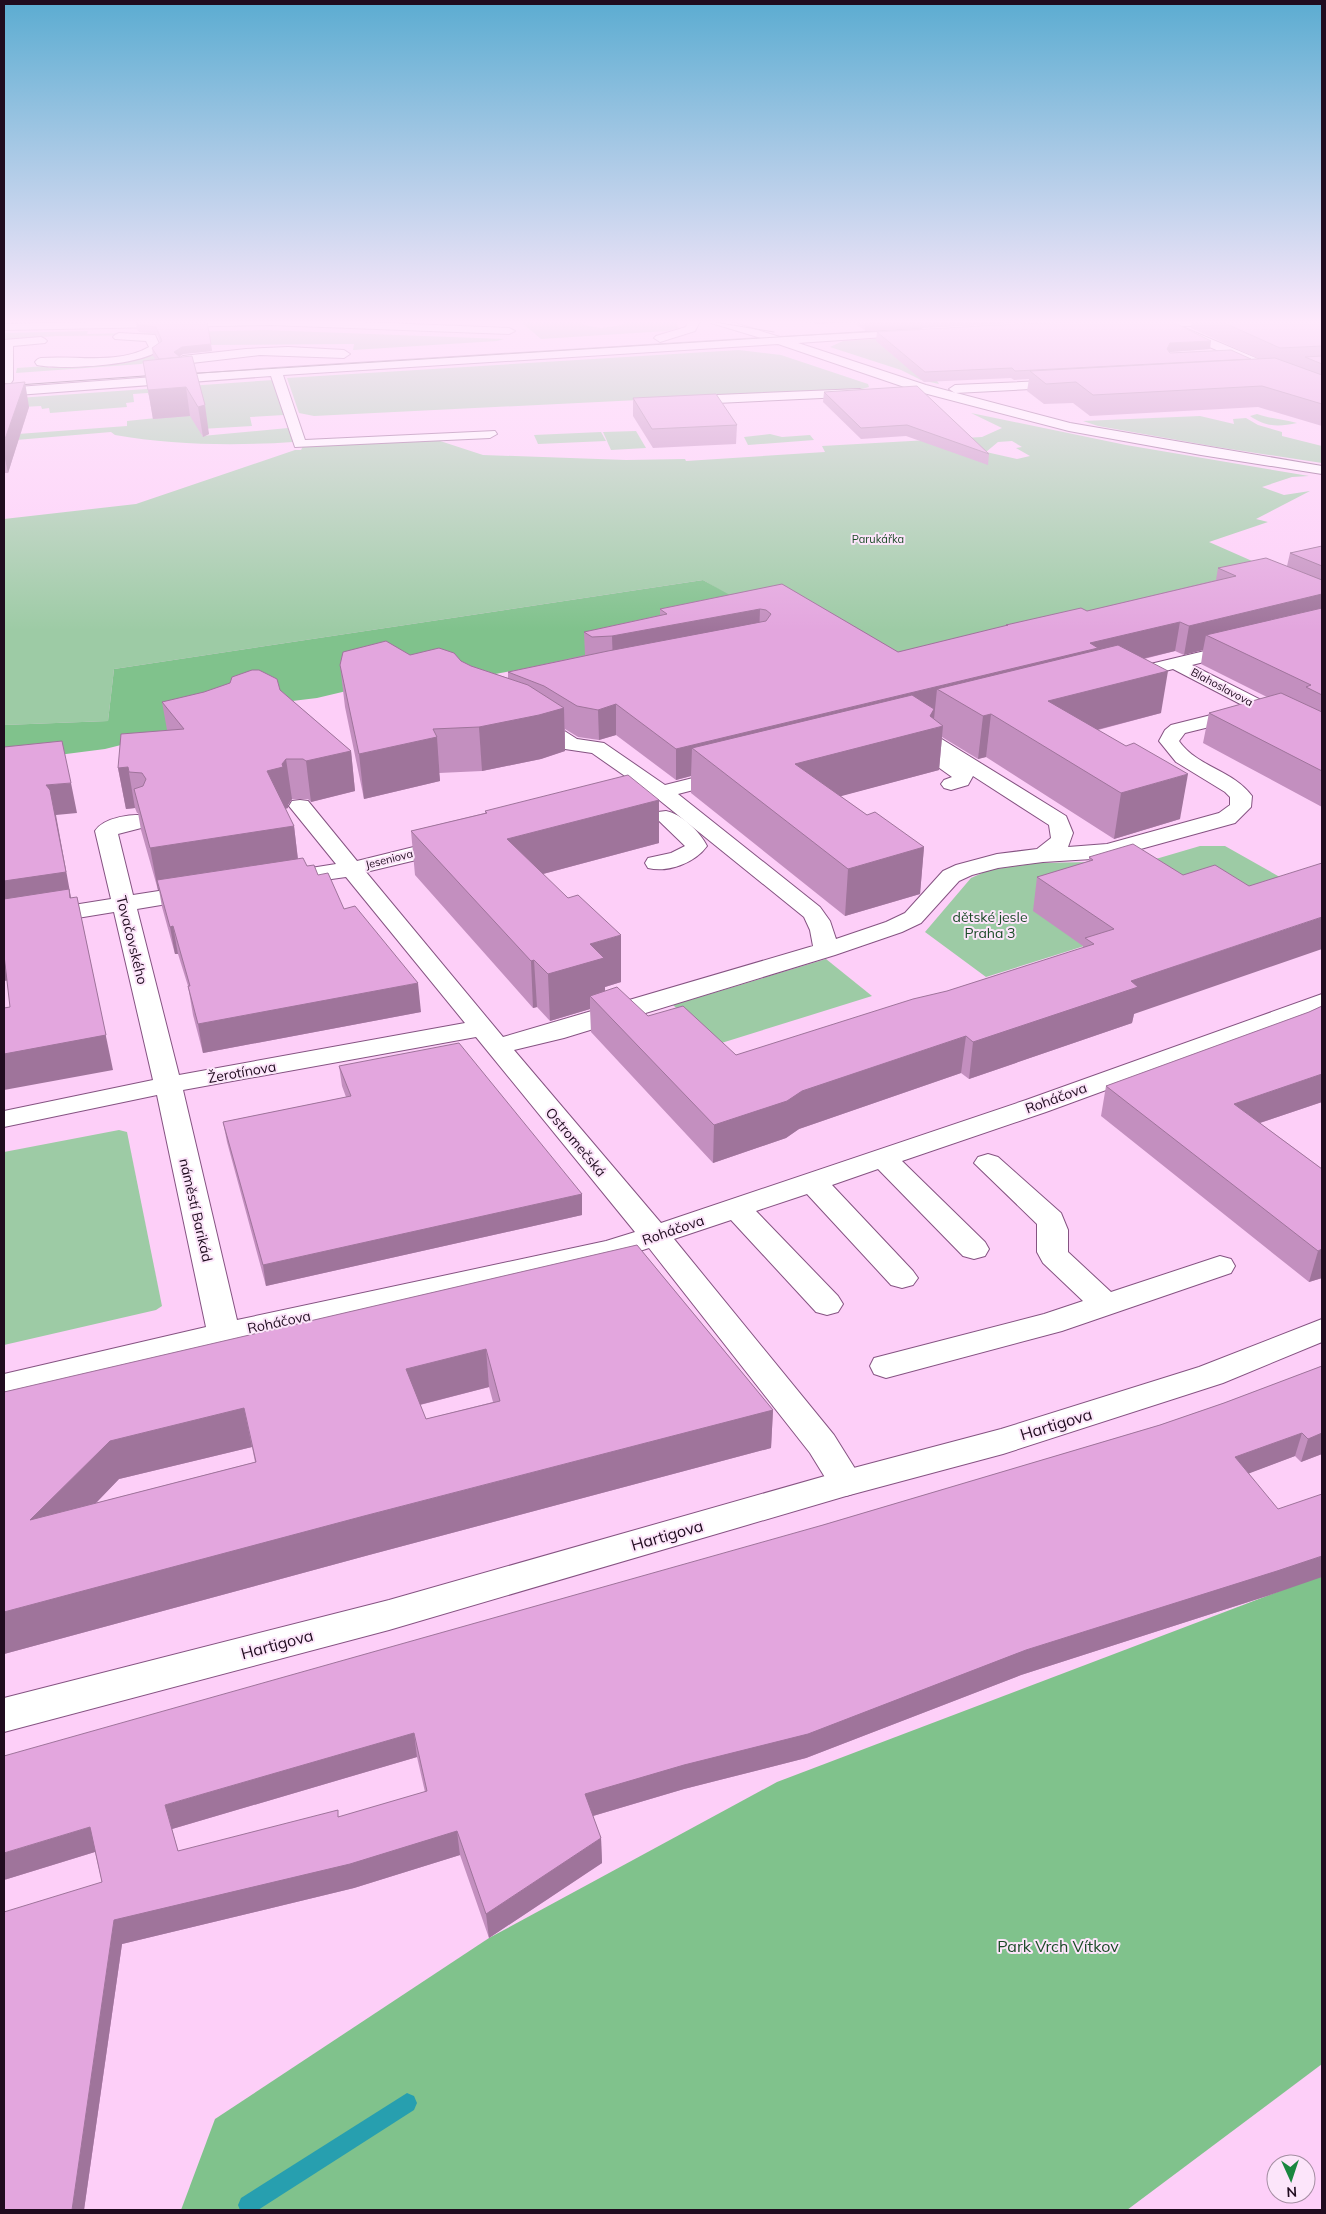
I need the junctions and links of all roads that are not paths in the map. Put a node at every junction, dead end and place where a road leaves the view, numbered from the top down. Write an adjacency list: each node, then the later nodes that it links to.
1 (293, 424): 3 (street)
2 (1059, 424): 4 (street)
3 (490, 434)
4 (1322, 470)
5 (1258, 644): 6 (street)
6 (1175, 663): 7 (street); 8 (street, Blahoslavova)
7 (1108, 680)
8 (1261, 708): 12 (street, Blahoslavova); 20 (street, Žerotínova)
9 (515, 714): 15 (street)
10 (934, 723): 11 (street)
11 (900, 731): 14 (street); 20 (street)
12 (1322, 739)
13 (747, 770): 15 (street)
14 (951, 784)
15 (651, 795): 17 (street); 21 (street); 27 (street)
16 (300, 806): 22 (street, Ostromečská)
17 (594, 809)
18 (142, 821): 25 (street, Tovačovského)
19 (468, 840): 22 (street, Jeseniova)
20 (1043, 855): 27 (street, Žerotínova)
21 (656, 863)
22 (352, 869): 23 (street, Jeseniova); 29 (street, Ostromečská)
23 (264, 882)
24 (217, 889): 25 (street)
25 (122, 904): 26 (street); 30 (street, Tovačovského)
26 (4, 923)
27 (826, 950): 29 (street, Žerotínova)
28 (1322, 1002): 32 (street, Roháčova)
29 (489, 1037): 30 (street, Žerotínova); 36 (street, Ostromečská)
30 (168, 1085): 31 (street, Žerotínova); 43 (street, náměstí Barikád)
31 (4, 1119)
32 (884, 1158): 34 (street, Roháčova); 37 (street)
33 (988, 1163): 41 (street)
34 (813, 1182): 35 (street, Roháčova); 39 (street)
35 (736, 1208): 36 (street, Roháčova); 40 (street)
36 (655, 1236): 43 (street, Roháčova); 46 (street, Ostromečská)
37 (974, 1249)
38 (1220, 1266): 41 (street)
39 (902, 1278)
40 (827, 1304)
41 (1106, 1305): 44 (street)
42 (1322, 1330): 46 (street, Hartigova)
43 (224, 1334): 45 (street, Roháčova)
44 (886, 1366)
45 (4, 1386)
46 (846, 1483): 47 (street, Hartigova)
47 (4, 1716)

